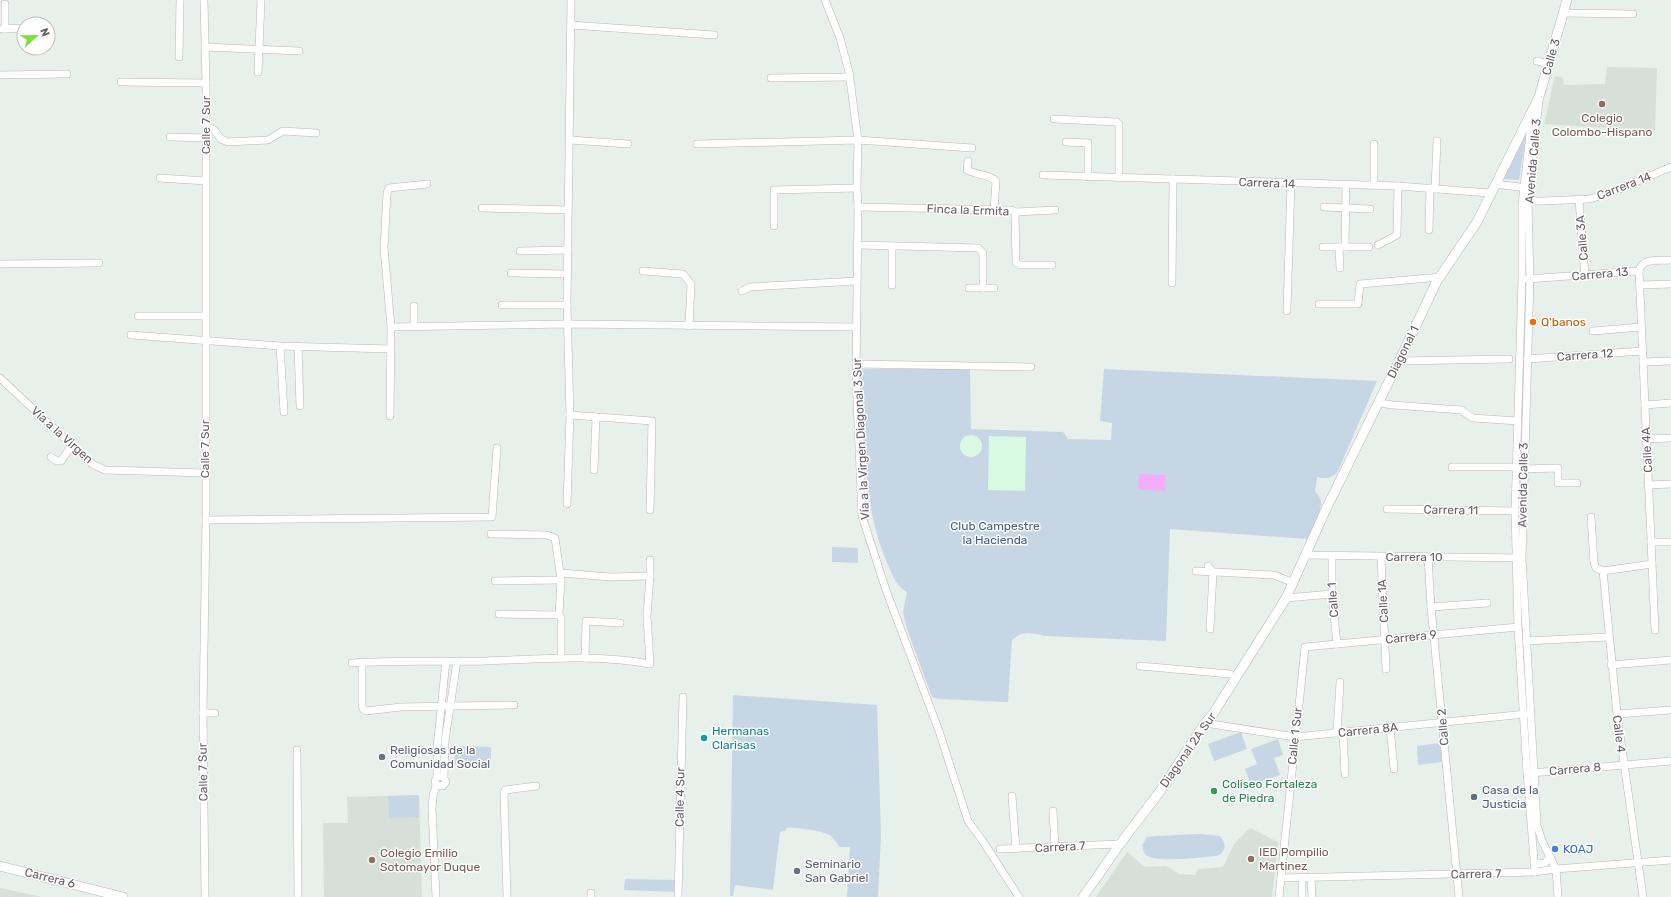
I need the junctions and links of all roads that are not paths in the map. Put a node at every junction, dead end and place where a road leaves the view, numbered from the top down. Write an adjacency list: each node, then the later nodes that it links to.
1 (180, 0): 17 (street)
2 (204, 0): 14 (street, Calle 7 Sur)
3 (261, 0): 15 (street)
4 (571, 0): 10 (street)
5 (825, 0): 23 (street, Vía a la Virgen Diagonal 3 Sur)
6 (1567, 0): 8 (main road, Calle 3)
7 (5, 4): 12 (street)
8 (1564, 13): 9 (street); 19 (main road, Calle 3)
9 (1633, 14)
10 (571, 25): 13 (street); 34 (street)
11 (16, 28): 12 (street)
12 (2, 29)
13 (714, 35)
14 (205, 47): 15 (street); 26 (street, Calle 7 Sur)
15 (258, 49): 16 (street); 20 (street)
16 (299, 50)
17 (179, 57)
18 (1537, 61): 19 (street)
19 (1549, 64): 27 (main road, Calle 3)
20 (258, 72)
21 (0, 74): 22 (street)
22 (67, 74)
23 (849, 77): 24 (street); 35 (street, Vía a la Virgen Diagonal 3 Sur)
24 (771, 78)
25 (121, 82): 26 (street)
26 (206, 83): 30 (street, Calle 7 Sur)
27 (1539, 97): 28 (main road, Calle 3); 58 (street, Avenida Calle 3)
28 (1532, 112): 52 (main road, Diagonal 1); 58 (street, Avenida Calle 3)
29 (1054, 119): 47 (street)
30 (206, 126): 31 (street); 33 (street, Calle 7 Sur)
31 (316, 133)
32 (170, 137): 33 (street)
33 (206, 138): 49 (street, Calle 7 Sur)
34 (570, 140): 38 (street); 67 (street)
35 (858, 140): 39 (street); 41 (street); 56 (street, Vía a la Virgen Diagonal 3 Sur)
36 (1437, 141): 57 (street)
37 (1066, 142): 45 (street)
38 (628, 144)
39 (697, 144)
40 (1374, 144): 54 (street)
41 (972, 148)
42 (968, 161): 68 (street)
43 (1671, 166): 60 (street, Carrera 14)
44 (1043, 175): 45 (street, Carrera 14)
45 (1088, 177): 47 (street, Carrera 14)
46 (160, 178): 49 (street)
47 (1120, 178): 48 (street, Carrera 14)
48 (1173, 180): 50 (street, Carrera 14); 94 (street)
49 (206, 181): 108 (street, Calle 7 Sur)
50 (1291, 183): 53 (street, Carrera 14); 106 (street)
51 (427, 184): 111 (street)
52 (1495, 184): 58 (street); 59 (main road, Diagonal 1)
53 (1346, 185): 54 (street, Carrera 14); 65 (street)
54 (1374, 185): 55 (street, Carrera 14)
55 (1398, 186): 57 (street, Carrera 14); 75 (street)
56 (857, 188): 62 (street, Vía a la Virgen Diagonal 3 Sur); 71 (street)
57 (1433, 188): 59 (street, Carrera 14); 72 (street)
58 (1526, 188): 61 (street, Avenida Calle 3)
59 (1490, 193): 91 (main road, Diagonal 1)
60 (1579, 200): 61 (street, Carrera 14); 90 (street, Calle 3A)
61 (1526, 201): 92 (street, Avenida Calle 3)
62 (858, 207): 68 (street, Finca la Ermita); 73 (street, Vía a la Virgen Diagonal 3 Sur)
63 (482, 208): 67 (street)
64 (1324, 208): 65 (street)
65 (1346, 208): 66 (street); 77 (street)
66 (1370, 209)
67 (568, 210): 79 (street)
68 (994, 210): 70 (street, Finca la Ermita)
69 (1055, 210): 70 (street)
70 (1015, 212): 84 (street, Finca la Ermita)
71 (774, 226)
72 (1429, 230)
73 (858, 245): 74 (street); 93 (street, Vía a la Virgen Diagonal 3 Sur)
74 (892, 246): 96 (street); 99 (street)
75 (1378, 246)
76 (1323, 247): 77 (street)
77 (1342, 247): 78 (street); 85 (street)
78 (1369, 247)
79 (568, 250): 80 (street); 89 (street)
80 (520, 251)
81 (1671, 260): 87 (street, Carrera 13)
82 (99, 263): 83 (street)
83 (0, 264)
84 (1052, 265)
85 (1340, 268)
86 (643, 271): 110 (street)
87 (1639, 271): 90 (street, Carrera 13); 97 (street, Calle 4A)
88 (511, 272): 89 (street)
89 (567, 274): 104 (street)
90 (1585, 276): 92 (street, Carrera 13)
91 (1441, 277): 102 (street); 124 (main road, Diagonal 1)
92 (1526, 279): 123 (street, Avenida Calle 3); 138 (street, Avenida Calle 3)
93 (857, 281): 101 (street); 113 (street, Vía a la Virgen Diagonal 3 Sur)
94 (1172, 283)
95 (1671, 284): 97 (street)
96 (892, 285)
97 (1640, 285): 114 (street, Calle 4A)
98 (969, 288): 99 (street)
99 (983, 288): 100 (street)
100 (994, 288)
101 (742, 291)
102 (1319, 304)
103 (502, 305): 104 (street)
104 (567, 305): 109 (street)
105 (414, 306): 112 (street)
106 (1287, 311)
107 (138, 316): 108 (street)
108 (205, 316): 117 (street, Calle 7 Sur)
109 (567, 324): 110 (street); 112 (street); 135 (street)
110 (688, 326): 113 (street)
111 (391, 327): 112 (street); 120 (street)
112 (414, 327)
113 (856, 327): 127 (street, Vía a la Virgen Diagonal 3 Sur)
114 (1641, 327): 115 (street); 121 (street, Calle 4A)
115 (1593, 331)
116 (131, 335): 117 (street)
117 (205, 341): 118 (street); 147 (street, Calle 7 Sur)
118 (280, 346): 119 (street); 134 (street)
119 (298, 347): 120 (street); 133 (street)
120 (391, 349): 136 (street)
121 (1642, 351): 123 (street, Carrera 12); 126 (street, Calle 4A)
122 (1509, 359): 124 (street)
123 (1527, 359): 145 (street, Avenida Calle 3)
124 (1399, 361): 130 (main road, Diagonal 1)
125 (1671, 361): 126 (street)
126 (1643, 362): 132 (street, Calle 4A)
127 (856, 364): 128 (street); 256 (street, Vía a la Virgen Diagonal 3 Sur)
128 (1031, 367)
129 (0, 378): 141 (street, Vía a la Virgen)
130 (1379, 403): 138 (street); 160 (main road, Diagonal 1)
131 (1671, 403): 132 (street)
132 (1645, 405): 140 (street, Calle 4A)
133 (300, 406)
134 (284, 412)
135 (570, 415): 137 (street); 151 (street)
136 (390, 416)
137 (596, 417): 146 (street); 153 (street)
138 (1518, 421): 145 (street, Avenida Calle 3)
139 (1671, 438): 140 (street)
140 (1646, 439): 150 (street, Calle 4A)
141 (72, 445): 143 (street); 147 (street, Vía a la Virgen)
142 (497, 448): 156 (street)
143 (50, 457)
144 (1452, 467): 145 (street)
145 (1520, 468): 148 (street); 154 (street, Avenida Calle 3); 164 (street, Avenida Calle 3)
146 (594, 470)
147 (205, 473): 156 (street, Calle 7 Sur)
148 (1577, 483)
149 (1671, 484): 150 (street)
150 (1648, 485): 158 (street, Calle 4A)
151 (567, 504)
152 (1387, 509): 154 (street, Carrera 11)
153 (650, 510)
154 (1515, 511): 164 (street, Avenida Calle 3)
155 (1591, 517): 169 (street)
156 (206, 520): 210 (street, Calle 7 Sur)
157 (491, 534): 171 (street)
158 (1651, 542): 159 (street); 166 (street, Calle 4A)
159 (1671, 542)
160 (1306, 555): 161 (street, Carrera 10); 174 (main road, Diagonal 1)
161 (1332, 556): 162 (street, Carrera 10); 175 (street, Calle 1)
162 (1381, 557): 163 (street, Carrera 10); 187 (street, Calle 1A)
163 (1428, 557): 164 (street, Carrera 10); 178 (street, Calle 2)
164 (1519, 558): 182 (street, Avenida Calle 3); 188 (street, Avenida Calle 3)
165 (650, 560): 172 (street)
166 (1652, 564): 169 (street); 184 (street, Calle 4A)
167 (1208, 566): 170 (street)
168 (1196, 571): 170 (street)
169 (1603, 571): 186 (street, Calle 4)
170 (1213, 572): 174 (street); 183 (street)
171 (561, 576): 172 (street); 173 (street); 180 (street)
172 (650, 576): 192 (street)
173 (495, 581)
174 (1294, 583): 176 (main road, Diagonal 1)
175 (1332, 594): 176 (street); 189 (street, Calle 1)
176 (1286, 598): 216 (main road, Diagonal 2A Sur)
177 (1487, 603): 178 (street)
178 (1431, 607): 185 (street, Calle 2)
179 (499, 614): 180 (street)
180 (559, 614): 191 (street)
181 (620, 623): 192 (street)
182 (1518, 627): 185 (street, Carrera 9); 214 (street, Avenida Calle 3)
183 (1210, 629)
184 (1655, 630)
185 (1434, 635): 187 (street, Carrera 9); 215 (street, Calle 2)
186 (1608, 637): 188 (street); 198 (street, Calle 4)
187 (1385, 640): 189 (street, Carrera 9); 200 (street, Calle 1A)
188 (1526, 641): 212 (street, Avenida Calle 3)
189 (1337, 644): 190 (street, Carrera 9)
190 (1304, 648): 220 (street, Calle 1 Sur)
191 (561, 658): 192 (street); 195 (street)
192 (585, 658)
193 (1671, 660): 198 (street)
194 (446, 661): 195 (street); 196 (street); 201 (street)
195 (457, 661): 202 (street)
196 (362, 662): 197 (street); 208 (street)
197 (352, 663)
198 (1611, 665): 213 (street, Calle 4)
199 (1140, 666): 203 (street)
200 (1386, 669)
201 (445, 672): 202 (street); 208 (street)
202 (455, 672): 206 (street)
203 (1230, 674)
204 (1340, 682): 219 (street)
205 (683, 697): 255 (street, Calle 4 Sur)
206 (451, 706): 207 (street); 208 (street); 217 (street)
207 (514, 706)
208 (442, 707): 217 (street)
209 (1671, 710): 213 (street)
210 (203, 713): 211 (street); 251 (street, Calle 7 Sur)
211 (215, 713)
212 (1531, 714): 214 (street, Carrera 8A); 227 (street, Avenida Calle 3)
213 (1617, 714): 225 (street, Calle 4)
214 (1523, 715): 215 (street, Carrera 8A); 227 (street, Avenida Calle 3)
215 (1443, 722): 218 (street, Carrera 8A); 246 (street, Calle 2)
216 (1205, 723): 220 (street, Carrera 8A); 235 (main road, Diagonal 2A Sur)
217 (443, 725): 222 (street); 223 (street)
218 (1390, 727): 219 (street, Carrera 8A); 226 (street)
219 (1340, 732): 220 (street, Carrera 8A); 228 (street)
220 (1295, 737): 248 (street, Calle 1 Sur)
221 (297, 750): 252 (street)
222 (437, 759): 223 (street); 229 (street)
223 (445, 760): 230 (street)
224 (1671, 761): 225 (street, Carrera 8)
225 (1623, 765): 227 (street, Carrera 8); 242 (street, Calle 4)
226 (1394, 769)
227 (1531, 773): 239 (street, Avenida Calle 3); 241 (street, Avenida Calle 3)
228 (1345, 774)
229 (436, 777): 230 (street); 231 (street)
230 (444, 778): 231 (street)
231 (436, 785): 253 (street)
232 (536, 786): 254 (street)
233 (1012, 796): 238 (street)
234 (1053, 811): 236 (street)
235 (1120, 844): 236 (street, Carrera 7); 257 (main road, Diagonal 2A Sur)
236 (1055, 847): 238 (street, Carrera 7)
237 (1000, 849): 238 (street, Carrera 7)
238 (1016, 849)
239 (1550, 857): 241 (street); 244 (street, Avenida Calle 3)
240 (1671, 860): 242 (street, Carrera 7)
241 (1534, 862): 245 (street, Avenida Calle 3)
242 (1638, 862): 244 (street, Carrera 7); 263 (street, Calle 4)
243 (0, 866): 250 (main road, Carrera 6)
244 (1556, 869): 245 (street, Carrera 7); 262 (street)
245 (1535, 872): 246 (street, Carrera 7)
246 (1456, 874): 247 (street, Carrera 7); 261 (street, Calle 2)
247 (1311, 877): 249 (street, Carrera 7); 260 (street)
248 (1281, 878): 249 (street, Carrera 7); 258 (street, Calle 1 Sur)
249 (1302, 878): 259 (street)
250 (123, 897)
251 (205, 897)
252 (298, 897)
253 (436, 897)
254 (507, 897)
255 (678, 897)
256 (1019, 897)
257 (1082, 897)
258 (1279, 897)
259 (1302, 897)
260 (1312, 897)
261 (1459, 897)
262 (1558, 897)
263 (1643, 897)

